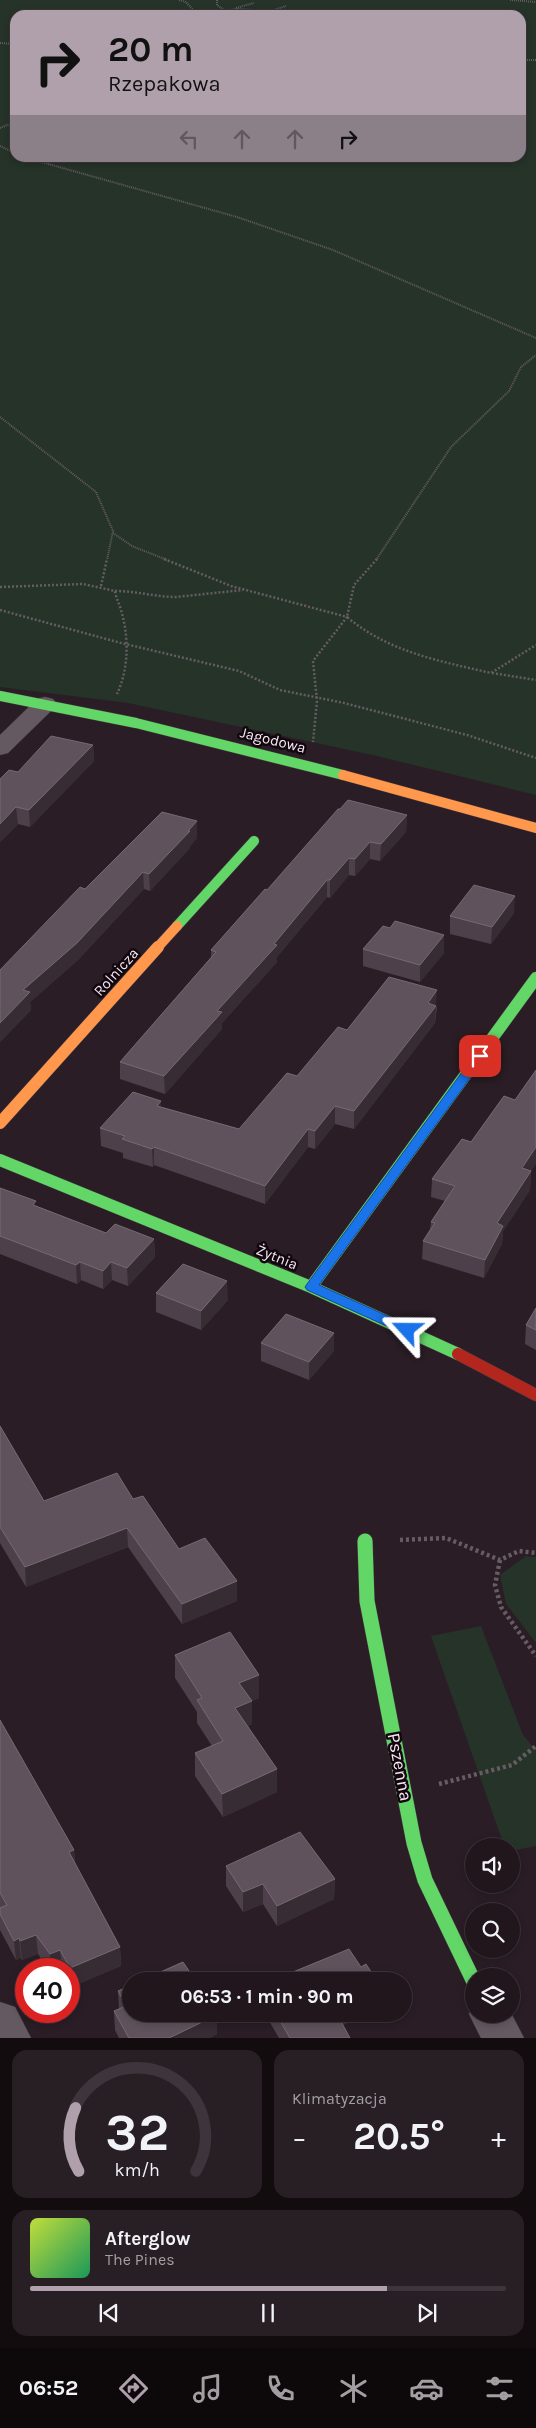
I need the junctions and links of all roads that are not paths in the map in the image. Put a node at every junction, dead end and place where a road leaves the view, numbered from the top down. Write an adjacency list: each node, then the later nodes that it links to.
1 (0, 696): 2 (street, Jagodowa)
2 (45, 704): 3 (street); 4 (street, Jagodowa)
3 (0, 748)
4 (536, 828)
5 (254, 841): 7 (street, Rolnicza)
6 (536, 978): 9 (street)
7 (0, 1124)
8 (0, 1160): 9 (street, Żytnia)
9 (311, 1287): 10 (street, Żytnia)
10 (536, 1395)
11 (365, 1541): 12 (street, Pszenna)
12 (467, 1968)
13 (0, 2020): 15 (street)
14 (495, 2023): 16 (street)
15 (10, 2038)
16 (503, 2038)

